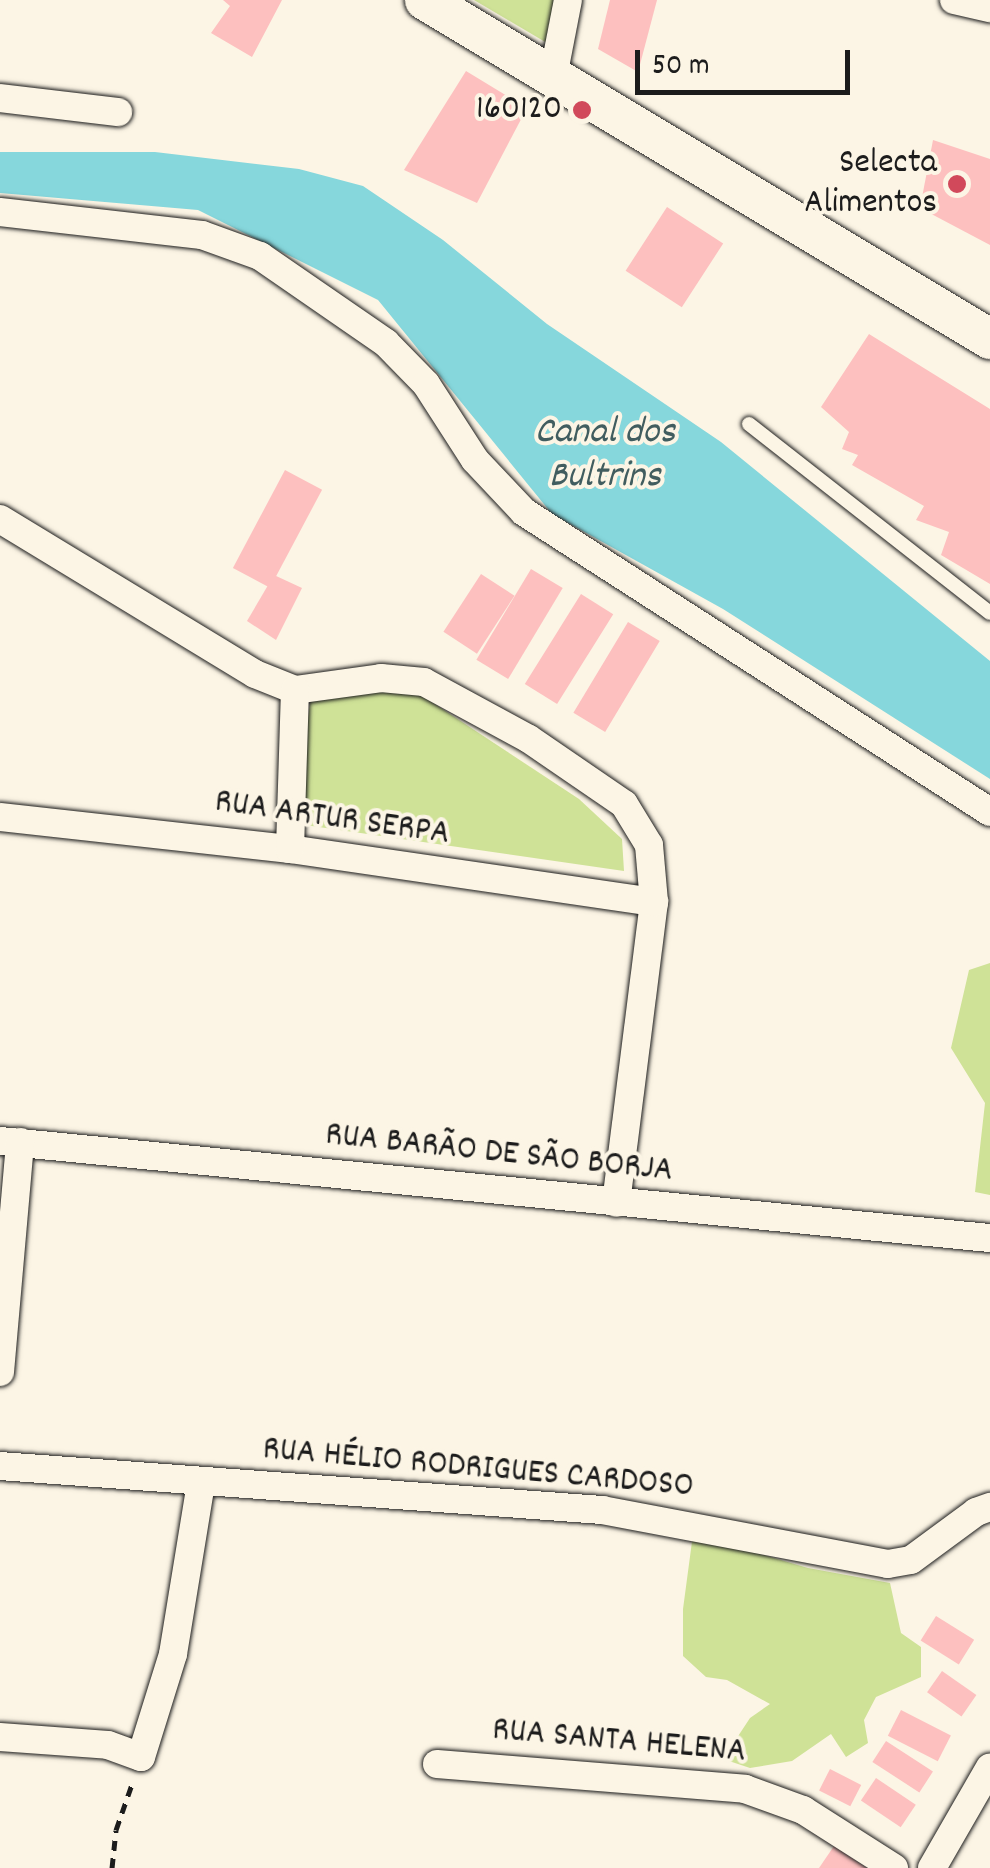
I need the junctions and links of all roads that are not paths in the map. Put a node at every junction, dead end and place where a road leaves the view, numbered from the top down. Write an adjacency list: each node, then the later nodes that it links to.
1 (425, 0): 5 (main road)
2 (568, 0): 5 (street)
3 (954, 0): 4 (street)
4 (990, 8)
5 (553, 76): 9 (main road)
6 (0, 98): 7 (street)
7 (118, 112)
8 (0, 212): 14 (street)
9 (990, 340)
10 (750, 424): 12 (lane)
11 (0, 519): 13 (street)
12 (990, 613)
13 (294, 690): 16 (street); 17 (street)
14 (990, 812)
15 (0, 817): 16 (street, RUA ARTUR SERPA)
16 (290, 848): 17 (street, RUA ARTUR SERPA)
17 (654, 902): 19 (street)
18 (10, 1141): 19 (street, RUA BARÃO DE SÃO BORJA); 21 (street)
19 (616, 1203): 20 (street, RUA BARÃO DE SÃO BORJA)
20 (990, 1238)
21 (0, 1372)
22 (0, 1466): 23 (street, RUA HÉLIO RODRIGUES CARDOSO)
23 (201, 1483): 24 (street, RUA HÉLIO RODRIGUES CARDOSO); 25 (street)
24 (990, 1507)
25 (0, 1736)
26 (438, 1764): 28 (street, RUA SANTA HELENA)
27 (990, 1767): 29 (street)
28 (894, 1868)
29 (932, 1868)

